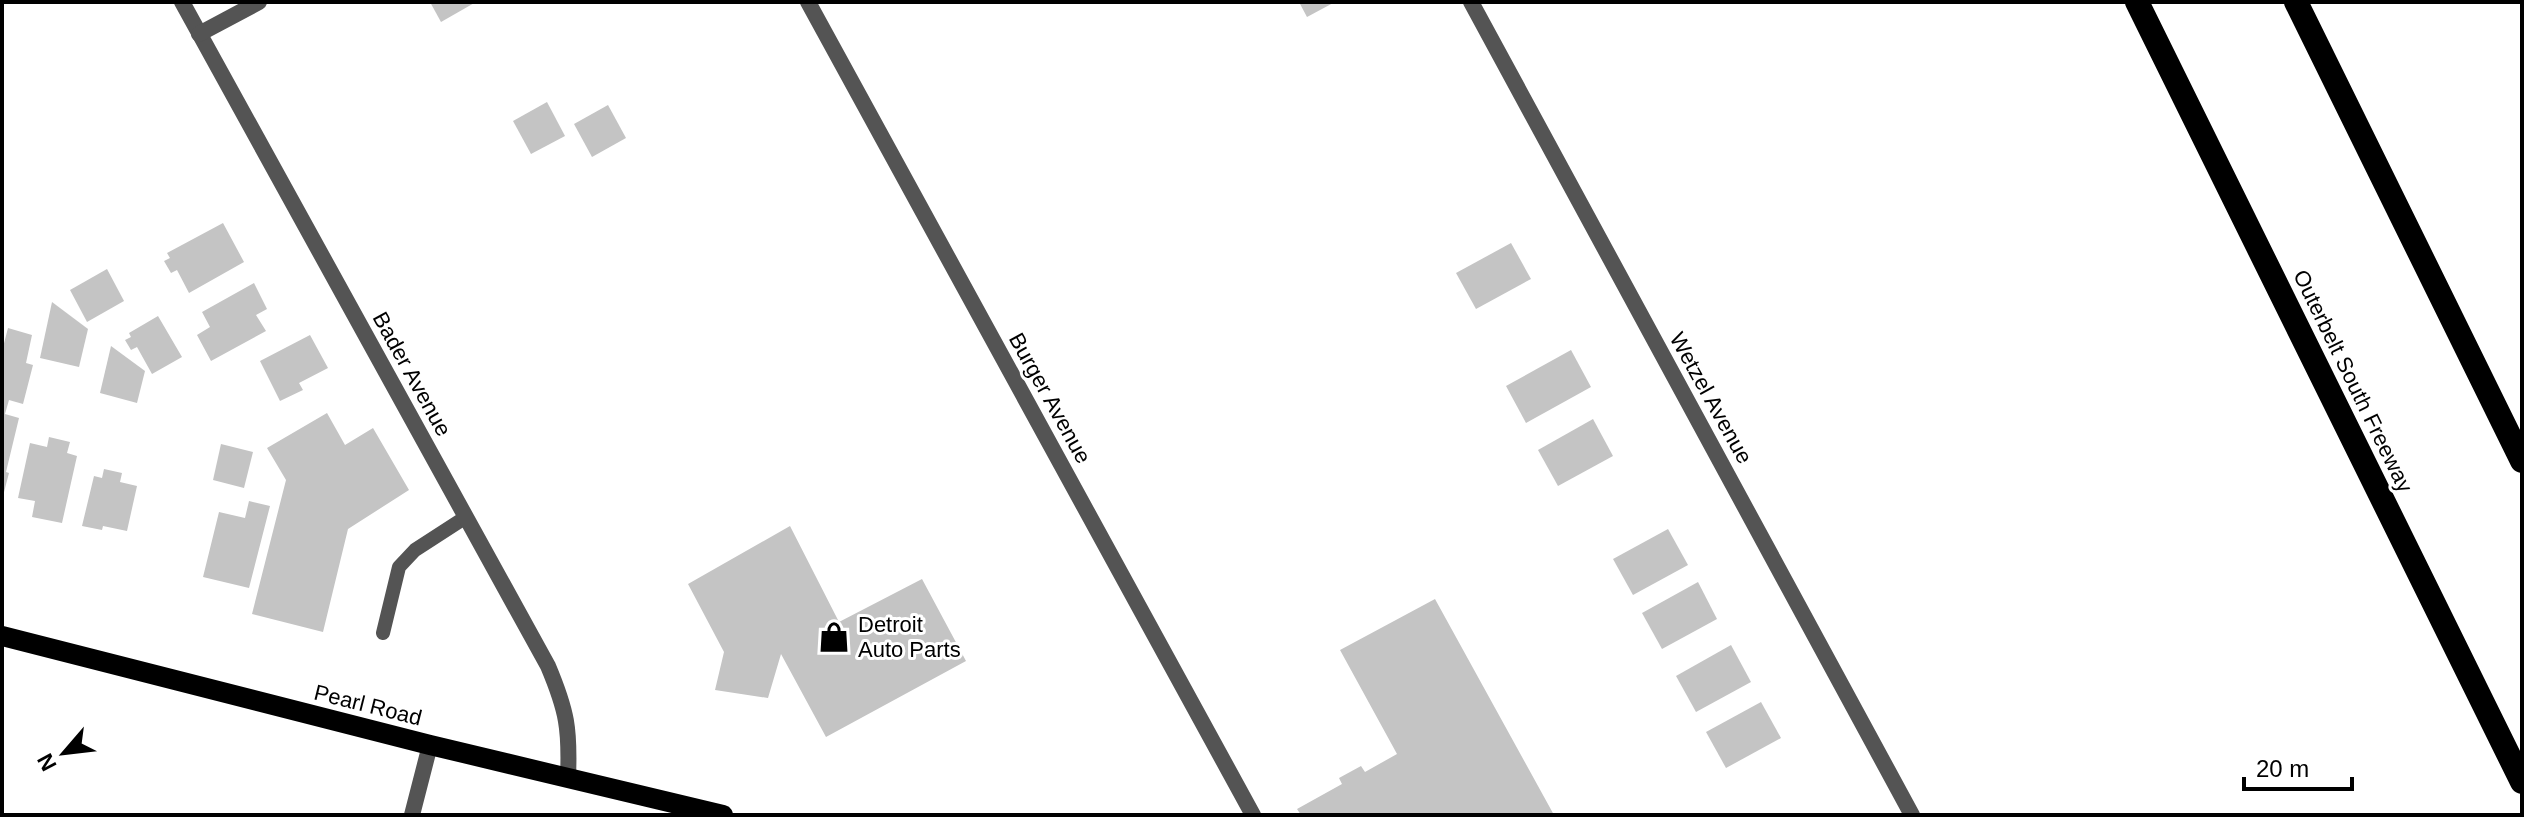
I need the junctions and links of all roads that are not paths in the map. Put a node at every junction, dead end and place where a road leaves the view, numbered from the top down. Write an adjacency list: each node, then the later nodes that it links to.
1 (182, 2): 7 (street, Bader Avenue)
2 (259, 2): 7 (street)
3 (808, 2): 17 (street, Burger Avenue)
4 (1471, 2): 18 (street, Wetzel Avenue)
5 (2137, 2): 14 (highway, Outerbelt South Freeway)
6 (2296, 2): 8 (highway)
7 (199, 34): 9 (street, Bader Avenue)
8 (2522, 461)
9 (466, 517): 10 (lane); 13 (street, Bader Avenue)
10 (383, 633)
11 (2, 636): 12 (main road, Pearl Road)
12 (430, 745): 13 (main road, Pearl Road); 15 (street)
13 (568, 778): 16 (main road, Pearl Road)
14 (2522, 782)
15 (412, 815)
16 (723, 815)
17 (1253, 815)
18 (1912, 815)

